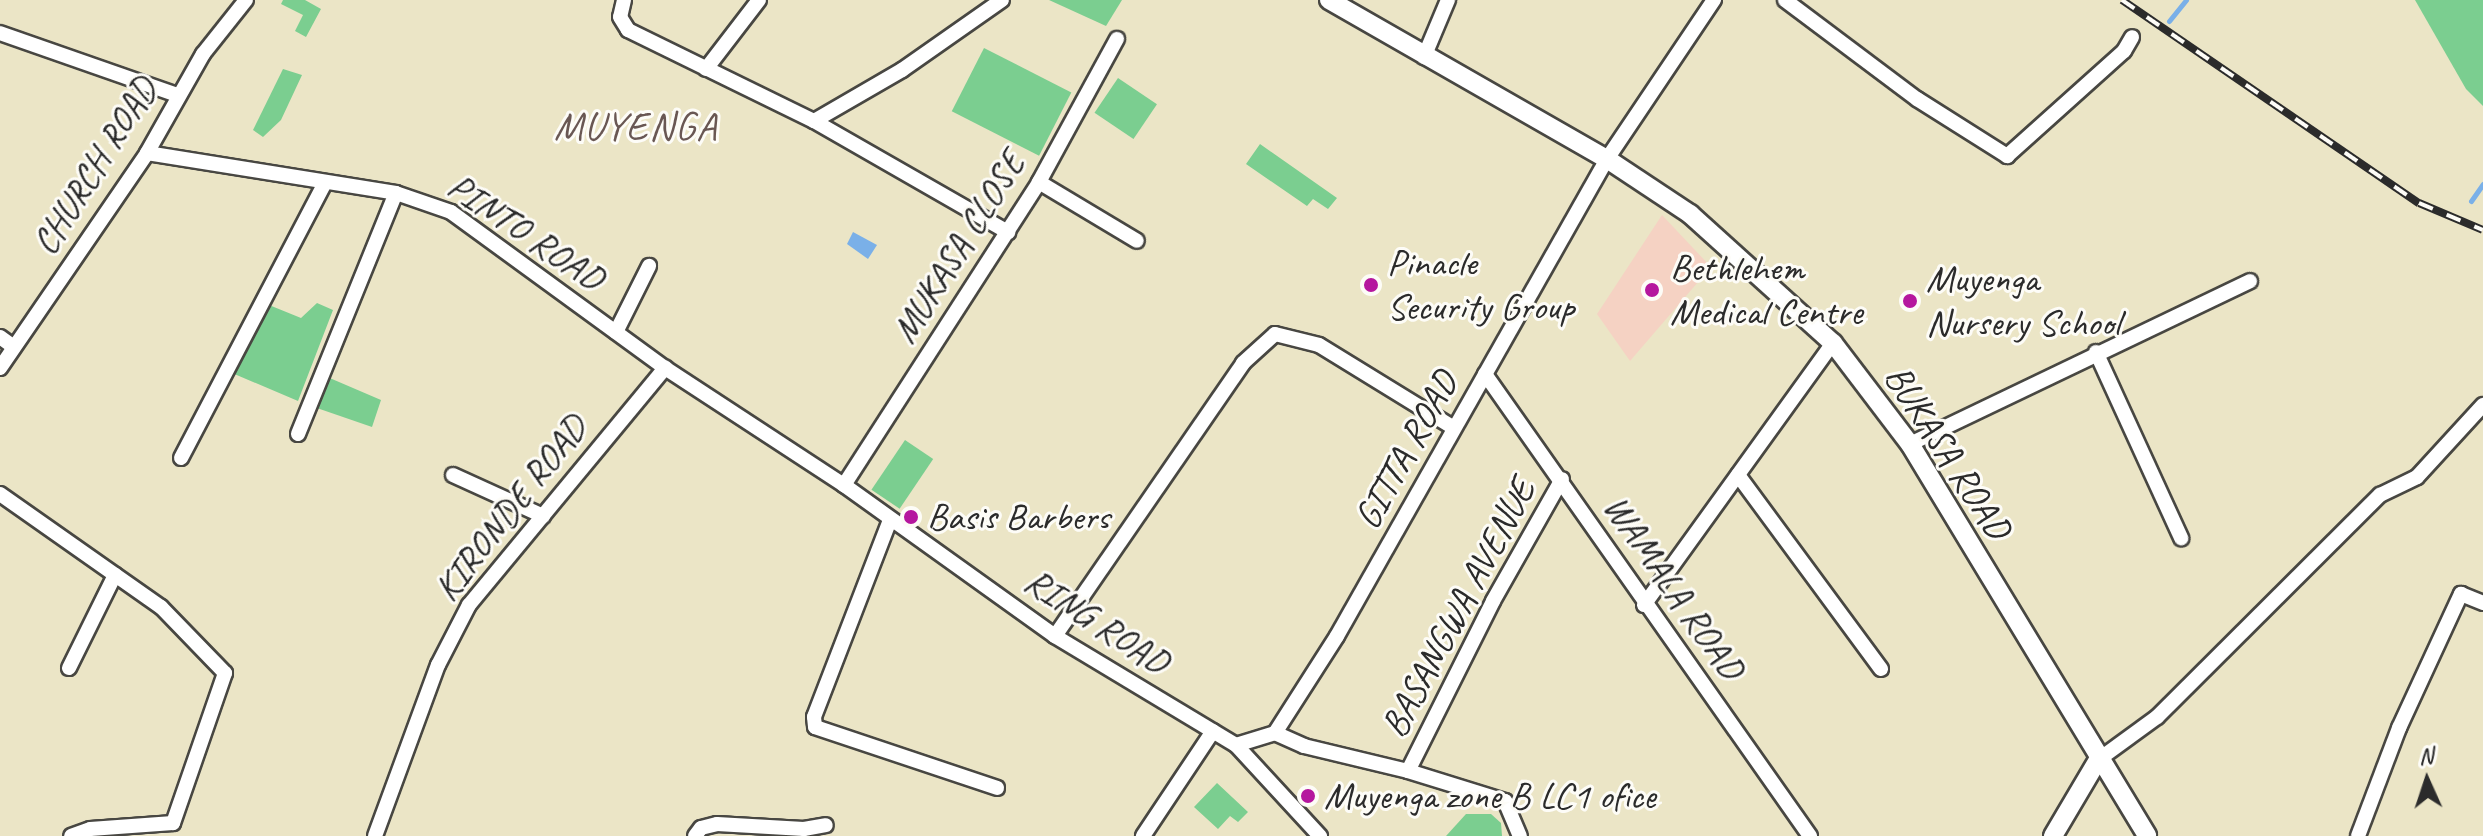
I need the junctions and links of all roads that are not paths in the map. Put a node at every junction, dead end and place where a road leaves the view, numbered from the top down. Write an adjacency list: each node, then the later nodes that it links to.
1 (246, 0): 14 (street, CHURCH ROAD)
2 (624, 0): 13 (street)
3 (759, 0): 13 (street)
4 (1002, 0): 15 (street)
5 (1329, 0): 12 (street, BUKASA ROAD)
6 (1448, 0): 12 (street)
7 (1714, 0): 17 (street, GITTA ROAD)
8 (1785, 0): 10 (street)
9 (0, 33): 14 (street)
10 (2132, 37)
11 (1117, 39): 19 (street, MUKASA CLOSE)
12 (1424, 57): 17 (street, BUKASA ROAD)
13 (706, 69): 15 (street)
14 (177, 95): 16 (street, CHURCH ROAD)
15 (814, 121): 21 (street)
16 (147, 153): 18 (street, PINTO ROAD); 28 (street, CHURCH ROAD)
17 (1607, 159): 27 (street, BUKASA ROAD); 32 (street, GITTA ROAD)
18 (325, 182): 20 (street, PINTO ROAD); 37 (street)
19 (1039, 182): 21 (street, MUKASA CLOSE); 22 (street)
20 (396, 193): 25 (street, PINTO ROAD); 35 (street)
21 (1008, 232): 41 (street, MUKASA CLOSE)
22 (1137, 241)
23 (649, 266): 25 (street)
24 (2250, 281): 29 (street)
25 (616, 332): 31 (street, PINTO ROAD)
26 (0, 337): 28 (street)
27 (1833, 343): 36 (street, BUKASA ROAD); 39 (street)
28 (14, 347): 30 (street, CHURCH ROAD)
29 (2096, 352): 36 (street); 45 (street)
30 (0, 368)
31 (665, 368): 41 (street, RING ROAD); 43 (street, KIRONDE ROAD)
32 (1485, 374): 34 (street, GITTA ROAD); 40 (street, WAMALA ROAD)
33 (2483, 405): 55 (street)
34 (1454, 428): 49 (street); 53 (street, GITTA ROAD)
35 (298, 434)
36 (1910, 444): 55 (street, BUKASA ROAD)
37 (181, 458)
38 (453, 475): 43 (street)
39 (1738, 475): 48 (street); 51 (street)
40 (1562, 479): 48 (street, WAMALA ROAD); 56 (street, BASANGWA AVENUE)
41 (844, 485): 44 (street, RING ROAD)
42 (0, 494): 46 (street)
43 (543, 516): 60 (street, KIRONDE ROAD)
44 (890, 520): 49 (street, RING ROAD); 57 (street)
45 (2181, 538)
46 (115, 575): 50 (street); 59 (street)
47 (2483, 603): 68 (street)
48 (1644, 605): 65 (street, WAMALA ROAD)
49 (1055, 636): 52 (street, RING ROAD)
50 (69, 668)
51 (1881, 669)
52 (1213, 731): 54 (street, RING ROAD); 62 (street)
53 (1275, 733): 54 (street); 56 (street, BASANGWA AVENUE)
54 (1236, 745): 63 (street, RING ROAD)
55 (2098, 760): 66 (street); 67 (street, BUKASA ROAD)
56 (1408, 771): 64 (street)
57 (997, 788)
58 (826, 825): 61 (street)
59 (71, 836)
60 (375, 836)
61 (695, 836)
62 (1143, 836)
63 (1320, 836)
64 (1520, 836)
65 (1810, 836)
66 (2053, 836)
67 (2147, 836)
68 (2358, 836)

